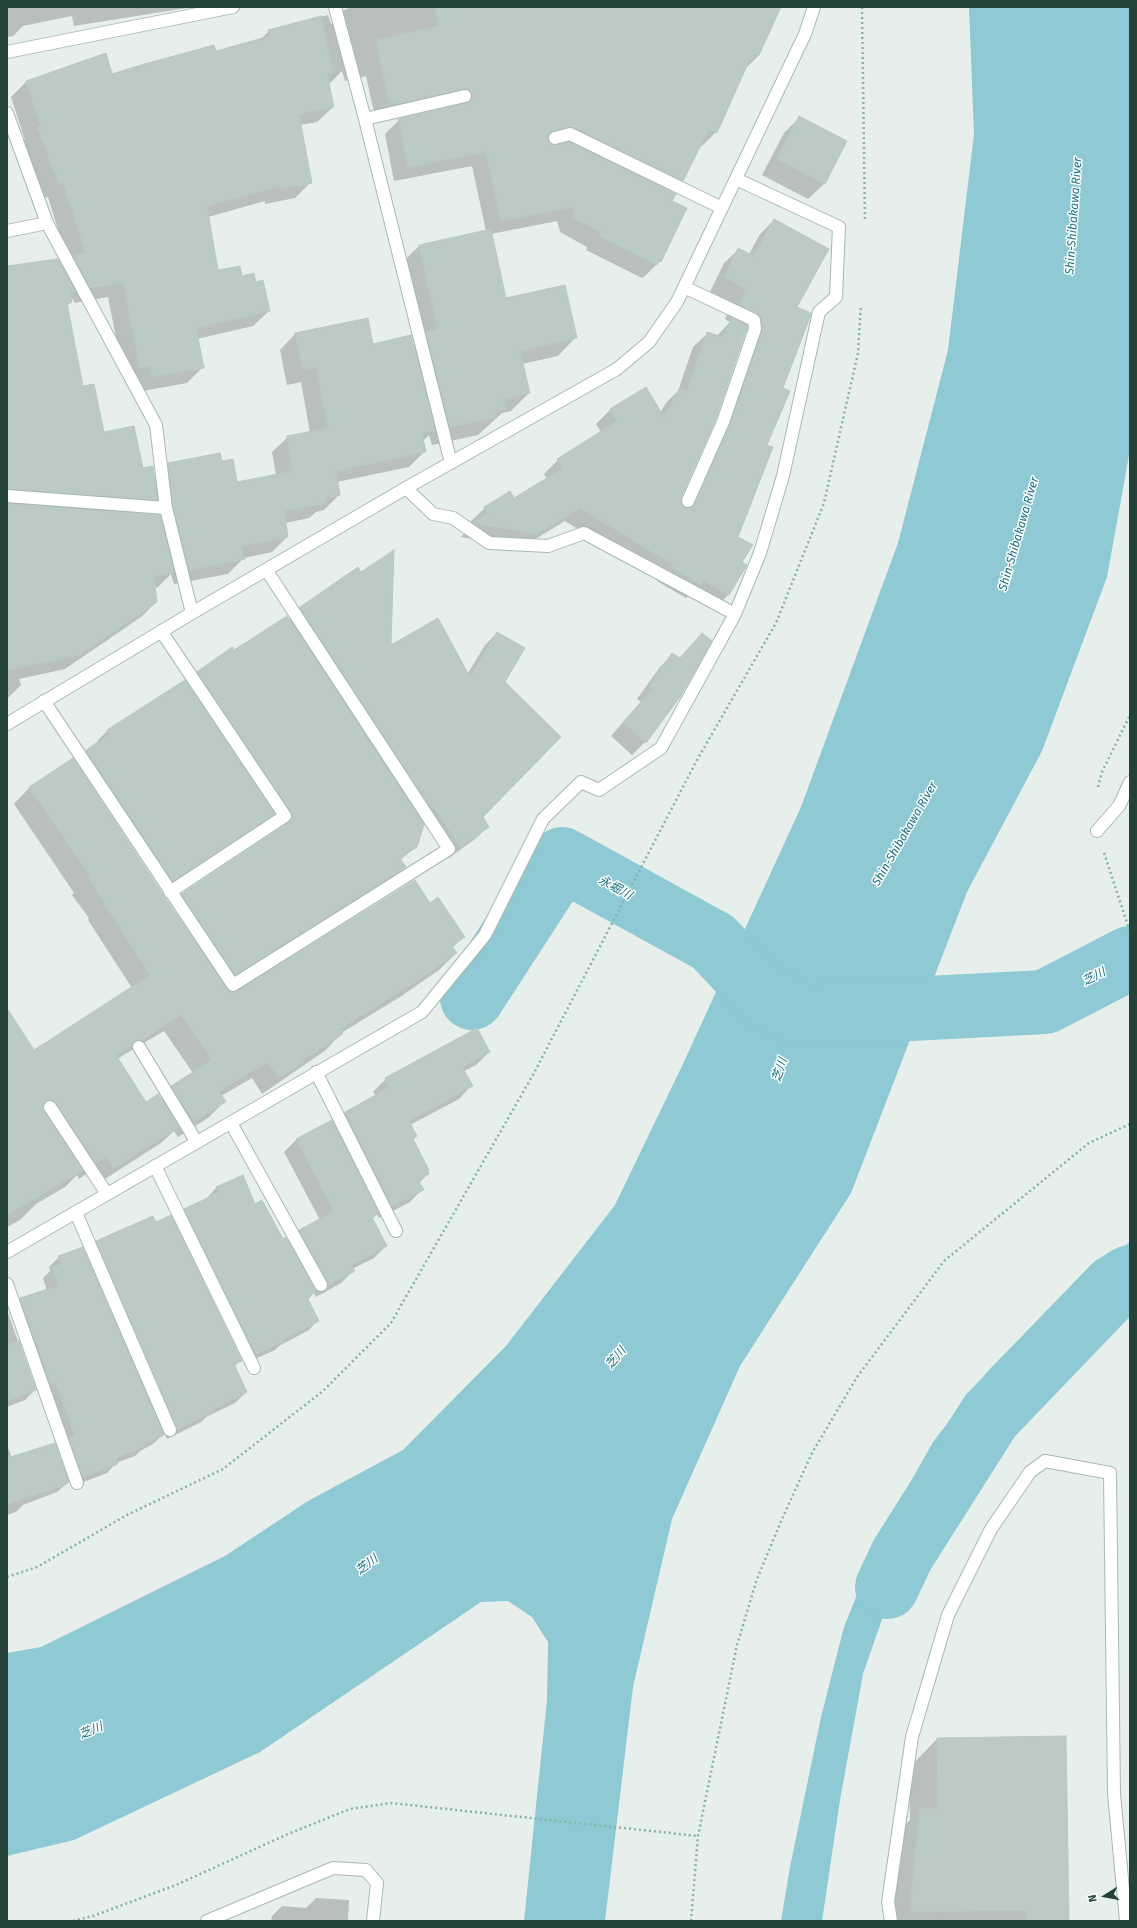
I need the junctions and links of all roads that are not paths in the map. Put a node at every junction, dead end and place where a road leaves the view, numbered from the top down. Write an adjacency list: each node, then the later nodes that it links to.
1 (233, 7): 4 (street)
2 (335, 7): 7 (street)
3 (814, 7): 9 (street)
4 (7, 52)
5 (466, 96): 7 (street)
6 (7, 113): 11 (street)
7 (365, 119): 14 (street)
8 (555, 138): 10 (street)
9 (736, 179): 10 (street); 21 (street)
10 (722, 208): 13 (street)
11 (48, 223): 12 (street); 18 (street)
12 (7, 231)
13 (684, 287): 14 (street); 17 (street)
14 (451, 463): 15 (street)
15 (406, 488): 19 (street); 21 (street)
16 (7, 496): 18 (street)
17 (688, 501)
18 (166, 508): 20 (street)
19 (266, 571): 20 (street); 27 (street)
20 (192, 613): 22 (street)
21 (735, 614): 29 (street)
22 (161, 631): 23 (street); 27 (street)
23 (44, 702): 24 (street); 27 (street)
24 (7, 724)
25 (1130, 782): 26 (street)
26 (1096, 830)
27 (170, 892)
28 (139, 1047): 32 (street)
29 (316, 1072): 31 (street); 36 (street)
30 (50, 1108): 34 (street)
31 (231, 1123): 32 (street); 39 (street)
32 (196, 1141): 33 (street)
33 (155, 1166): 34 (street); 40 (street)
34 (108, 1194): 35 (street)
35 (76, 1213): 37 (street); 41 (street)
36 (396, 1231)
37 (7, 1252)
38 (7, 1284): 42 (street)
39 (321, 1285)
40 (254, 1368)
41 (170, 1430)
42 (77, 1483)
43 (207, 1921): 44 (street)
44 (373, 1921)
45 (891, 1921): 46 (street)
46 (1126, 1921)

